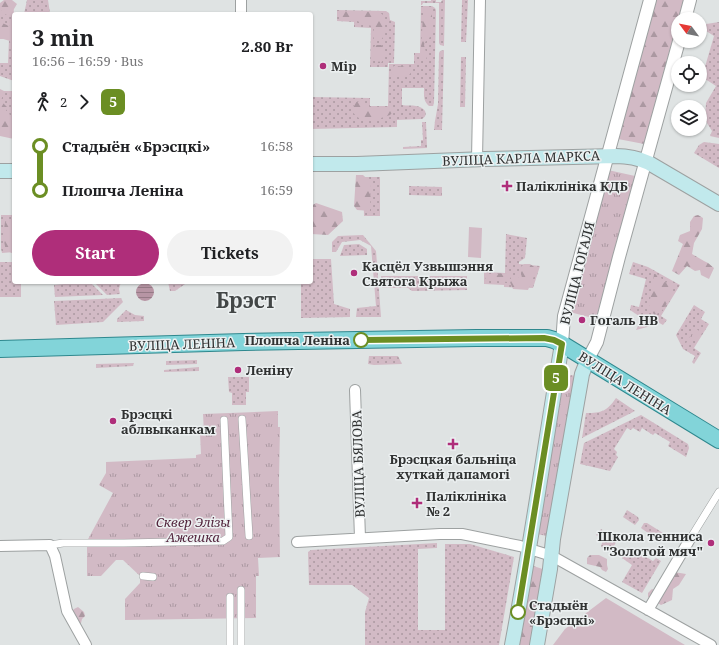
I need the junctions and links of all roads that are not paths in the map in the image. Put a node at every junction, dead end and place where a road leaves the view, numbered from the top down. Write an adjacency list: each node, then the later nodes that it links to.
1 (241, 0): 5 (street)
2 (480, 0): 9 (street)
3 (650, 0): 8 (street, ВУЛІЦА ГОГАЛЯ)
4 (690, 0): 6 (street)
5 (241, 12)
6 (687, 12)
7 (677, 48): 10 (street)
8 (607, 156): 9 (main road, ВУЛІЦА КАРЛА МАРКСА); 10 (main road, ВУЛІЦА КАРЛА МАРКСА); 15 (street, ВУЛІЦА ГОГАЛЯ)
9 (477, 159): 11 (main road, ВУЛІЦА КАРЛА МАРКСА)
10 (646, 161): 14 (main road, ВУЛІЦА КАРЛА МАРКСА); 17 (street)
11 (313, 164)
12 (0, 171): 13 (main road)
13 (12, 171)
14 (719, 204)
15 (562, 344): 16 (main road, ВУЛІЦА ЛЕНІНА); 17 (main road, ВУЛІЦА ЛЕНІНА); 29 (main road, ВУЛІЦА ГОГАЛЯ)
16 (0, 349)
17 (588, 359): 21 (main road, ВУЛІЦА ЛЕНІНА); 30 (main road)
18 (355, 390): 24 (street, ВУЛІЦА БЯЛОВА)
19 (242, 419): 23 (street)
20 (224, 420): 27 (street)
21 (719, 440)
22 (719, 492): 25 (street)
23 (248, 536)
24 (360, 538): 26 (street); 29 (street)
25 (690, 539): 35 (street)
26 (297, 542)
27 (50, 545): 28 (street); 36 (street)
28 (0, 546)
29 (529, 549): 30 (street); 39 (main road, ВУЛІЦА ГОГАЛЯ)
30 (552, 556): 35 (street); 40 (main road)
31 (143, 576): 32 (street)
32 (153, 577)
33 (241, 590): 38 (street)
34 (230, 597): 37 (street)
35 (648, 610): 41 (street)
36 (86, 645)
37 (230, 645)
38 (241, 645)
39 (512, 645)
40 (537, 645)
41 (711, 645)

